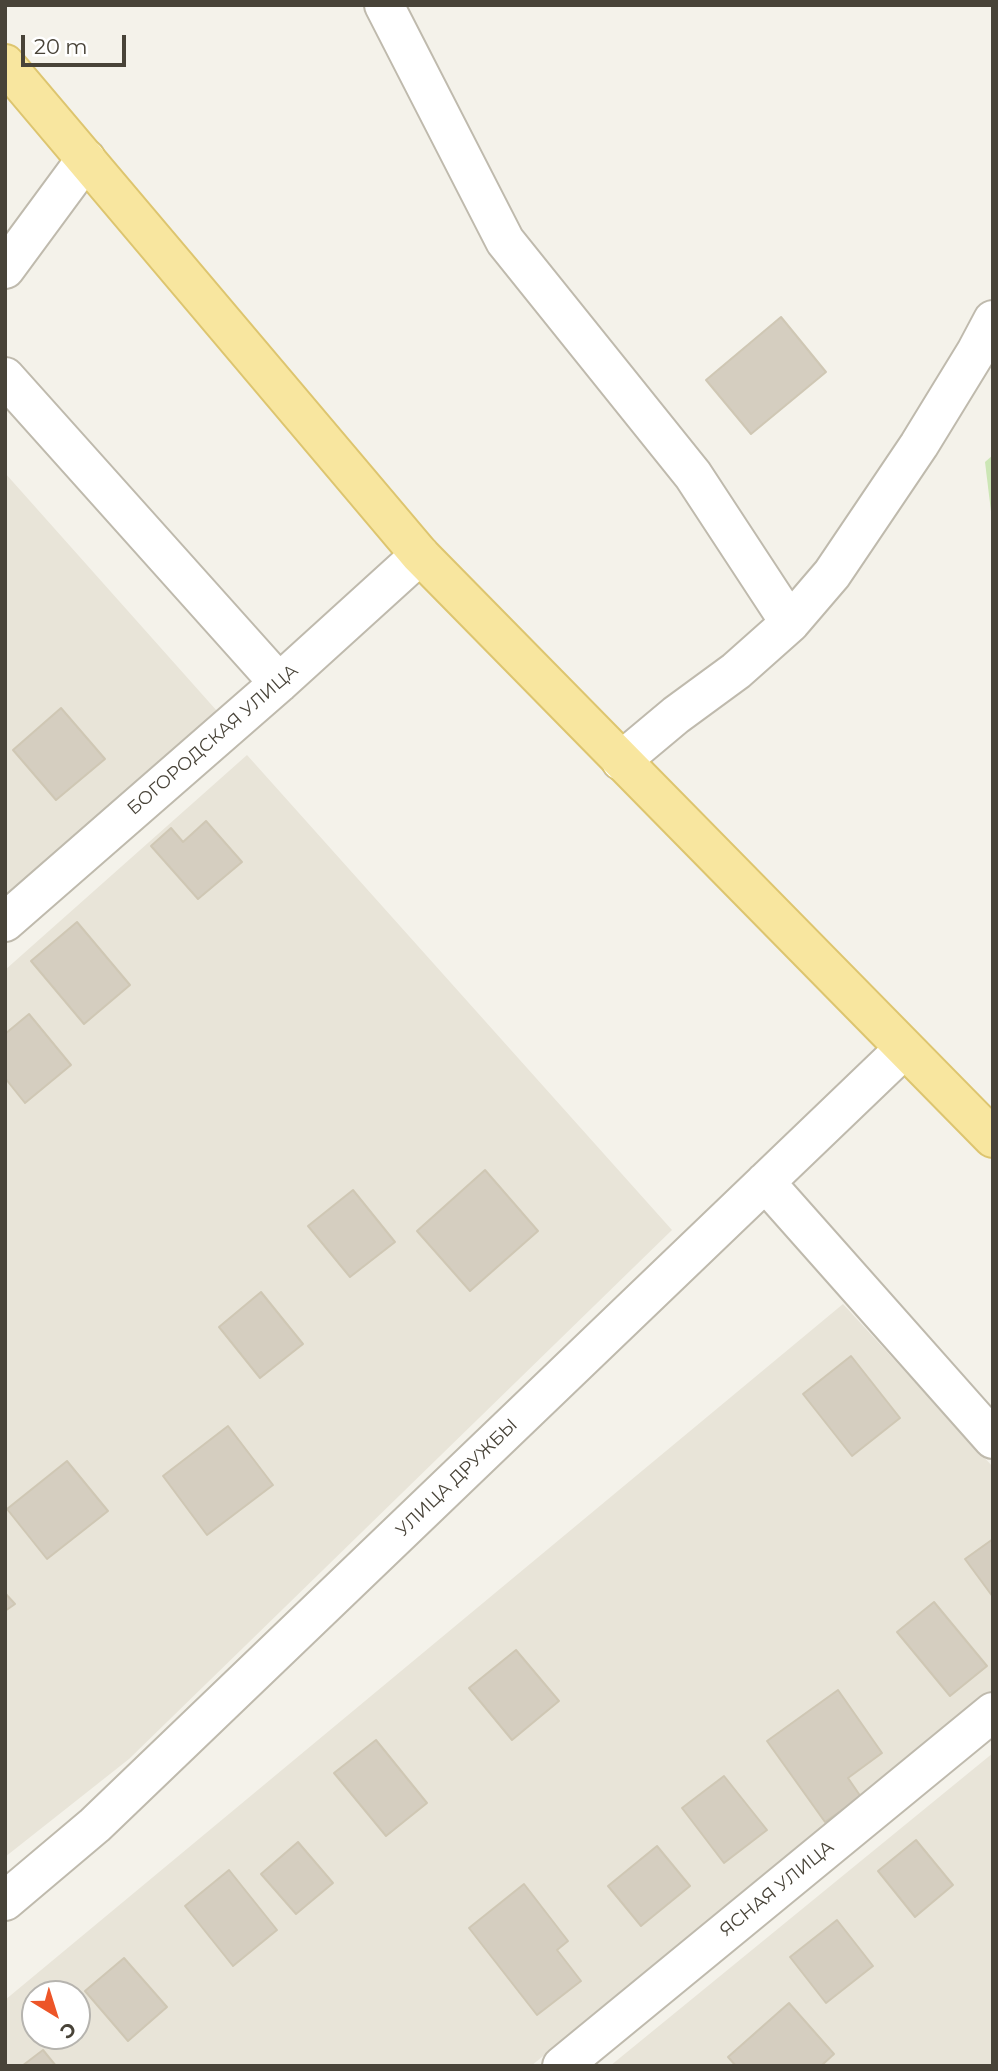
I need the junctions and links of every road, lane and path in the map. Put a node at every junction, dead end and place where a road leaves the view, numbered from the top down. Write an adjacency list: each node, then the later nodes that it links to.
1 (384, 5): 8 (street)
2 (5, 64): 3 (main road)
3 (86, 159): 4 (street); 7 (main road)
4 (5, 269)
5 (993, 320): 8 (street)
6 (5, 377): 9 (street)
7 (420, 555): 9 (street, БОГОРОДСКАЯ УЛИЦА); 10 (main road)
8 (790, 624): 10 (street)
9 (279, 683): 11 (street, БОГОРОДСКАЯ УЛИЦА)
10 (621, 761): 12 (main road)
11 (5, 922)
12 (904, 1049): 13 (main road); 14 (street, УЛИЦА ДРУЖБЫ)
13 (993, 1138)
14 (765, 1182): 15 (street); 17 (street, УЛИЦА ДРУЖБЫ)
15 (993, 1438)
16 (993, 1712): 18 (street, ЯСНАЯ УЛИЦА)
17 (5, 1901)
18 (562, 2066)

